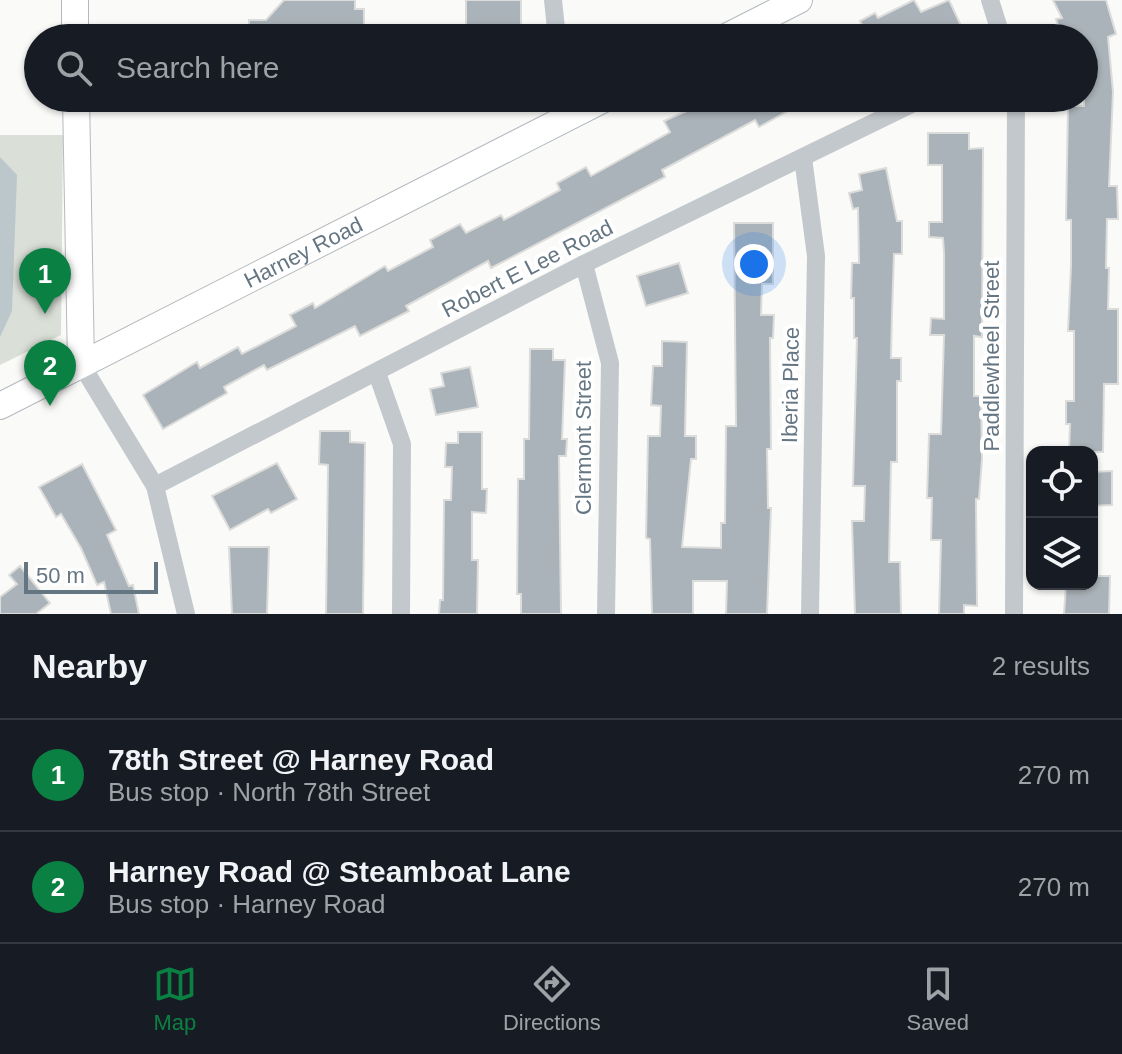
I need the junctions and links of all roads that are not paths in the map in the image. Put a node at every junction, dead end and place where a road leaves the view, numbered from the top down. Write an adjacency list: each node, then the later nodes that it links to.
1 (75, 0): 5 (street)
2 (553, 0): 6 (street)
3 (799, 0): 7 (street)
4 (990, 0): 8 (street)
5 (75, 24)
6 (556, 24)
7 (752, 24)
8 (998, 24)
9 (76, 112): 15 (street)
10 (571, 112): 15 (street, Harney Road)
11 (896, 112): 13 (street, Robert E Lee Road)
12 (1016, 112): 23 (street, Paddlewheel Street)
13 (803, 158): 14 (street, Robert E Lee Road); 22 (street, Iberia Place)
14 (584, 264): 16 (street, Robert E Lee Road); 21 (street, Clermont Street)
15 (81, 364): 17 (street, Harney Road); 18 (street)
16 (377, 373): 18 (street, Robert E Lee Road); 20 (street)
17 (0, 406)
18 (155, 486): 19 (street)
19 (186, 614)
20 (401, 614)
21 (606, 614)
22 (810, 614)
23 (1014, 614)

